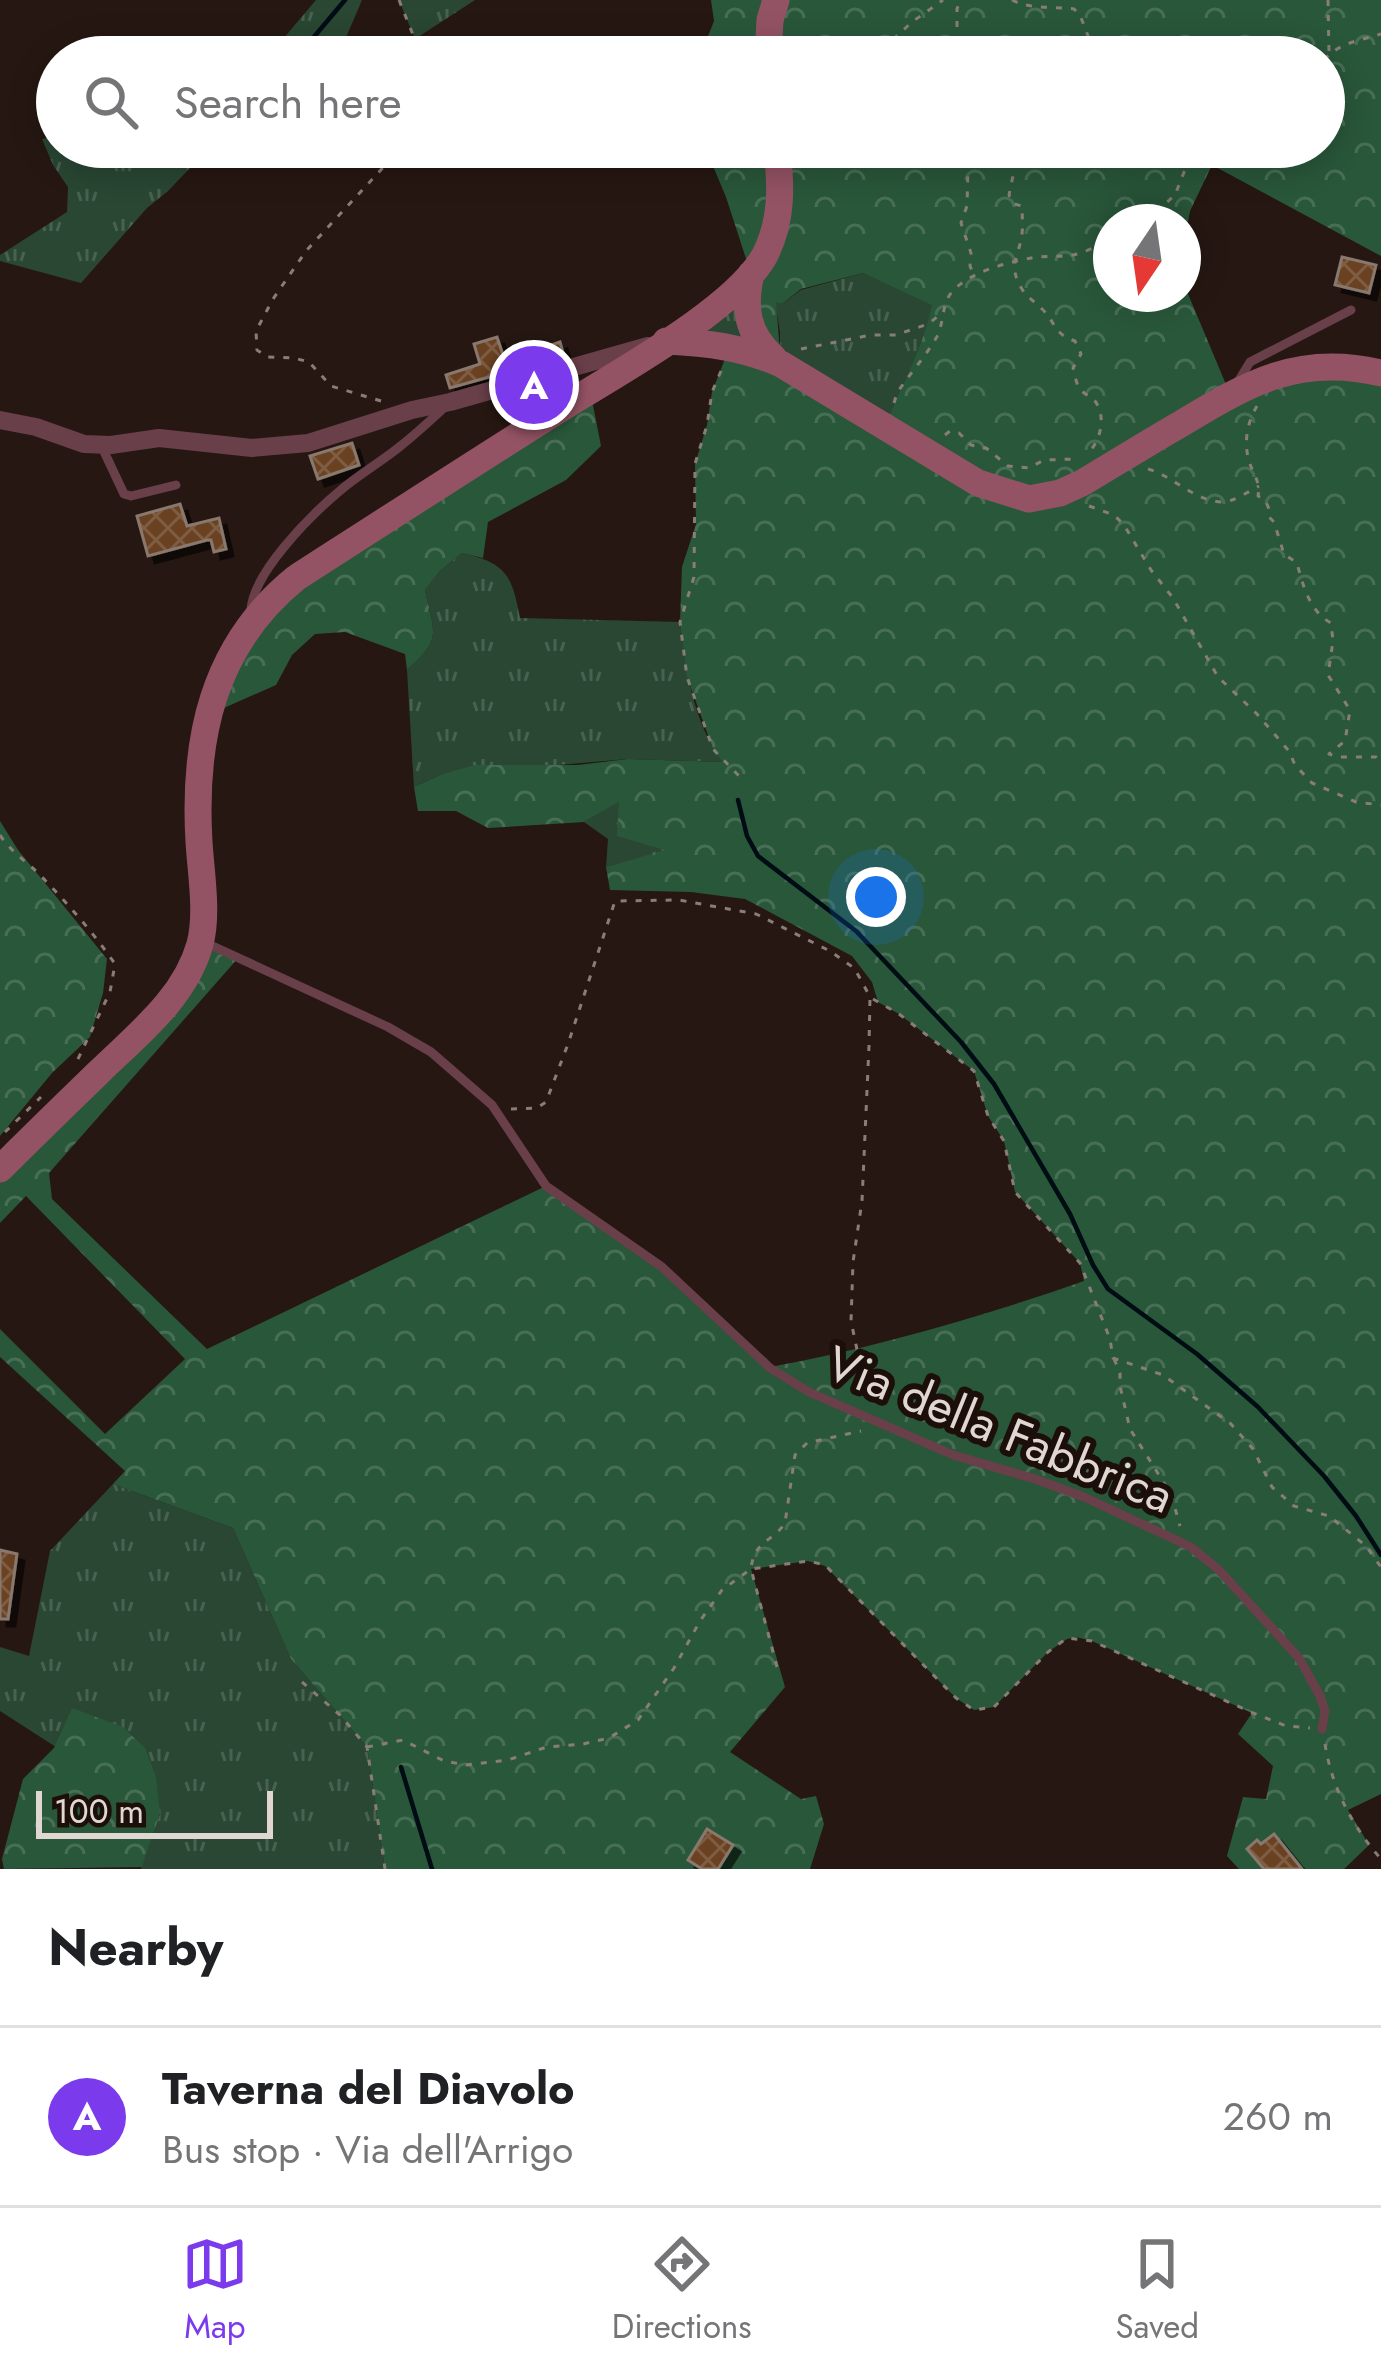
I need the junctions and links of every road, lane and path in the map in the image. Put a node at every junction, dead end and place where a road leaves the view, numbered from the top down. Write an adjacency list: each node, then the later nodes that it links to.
1 (399, 0): 8 (path)
2 (776, 0): 9 (main road)
3 (944, 0): 10 (path)
4 (960, 0): 11 (path)
5 (1012, 0): 12 (path)
6 (1328, 0): 13 (path)
7 (1381, 34): 14 (path)
8 (414, 36)
9 (769, 36)
10 (896, 36)
11 (957, 36)
12 (1088, 36)
13 (1329, 36)
14 (1345, 44)
15 (383, 168): 34 (path)
16 (779, 168): 23 (main road)
17 (968, 168): 24 (path)
18 (1014, 168): 22 (path)
19 (1185, 168): 20 (path)
20 (1165, 204)
21 (1093, 247): 22 (path)
22 (1013, 264): 24 (path); 39 (path)
23 (751, 274): 27 (main road); 29 (main road)
24 (974, 274): 26 (path)
25 (1351, 310): 32 (lane)
26 (943, 312): 29 (path); 36 (path)
27 (666, 341): 28 (main road); 33 (street); 45 (main road)
28 (730, 346): 29 (main road); 47 (path)
29 (781, 364): 36 (main road)
30 (1381, 373): 31 (main road)
31 (1256, 381): 32 (main road); 43 (path)
32 (1230, 394): 40 (main road)
33 (450, 402): 34 (street); 45 (lane)
34 (412, 410): 37 (street)
35 (0, 420): 37 (street)
36 (885, 428): 38 (main road)
37 (101, 445): 42 (lane)
38 (926, 452): 41 (path); 44 (main road)
39 (1089, 453)
40 (1124, 458): 43 (path); 44 (main road)
41 (1085, 460)
42 (176, 485)
43 (1260, 485): 46 (path)
44 (1060, 493): 48 (path)
45 (251, 623): 50 (main road)
46 (1381, 763)
47 (741, 778)
48 (1381, 805)
49 (0, 835): 52 (path)
50 (201, 941): 53 (lane, Via della Fabbrica); 54 (main road)
51 (870, 998): 53 (path); 55 (path); 56 (path)
52 (74, 1070)
53 (492, 1105): 56 (lane, Via della Fabbrica)
54 (0, 1168)
55 (1113, 1358): 57 (path); 58 (path)
56 (872, 1421): 57 (lane, Via della Fabbrica); 59 (path)
57 (1191, 1546): 62 (lane, Via della Fabbrica)
58 (1381, 1568)
59 (751, 1569): 60 (path); 62 (path); 63 (path)
60 (777, 1667)
61 (302, 1682): 63 (path)
62 (1322, 1729): 64 (path)
63 (368, 1747): 65 (path)
64 (1381, 1859)
65 (385, 1869)

